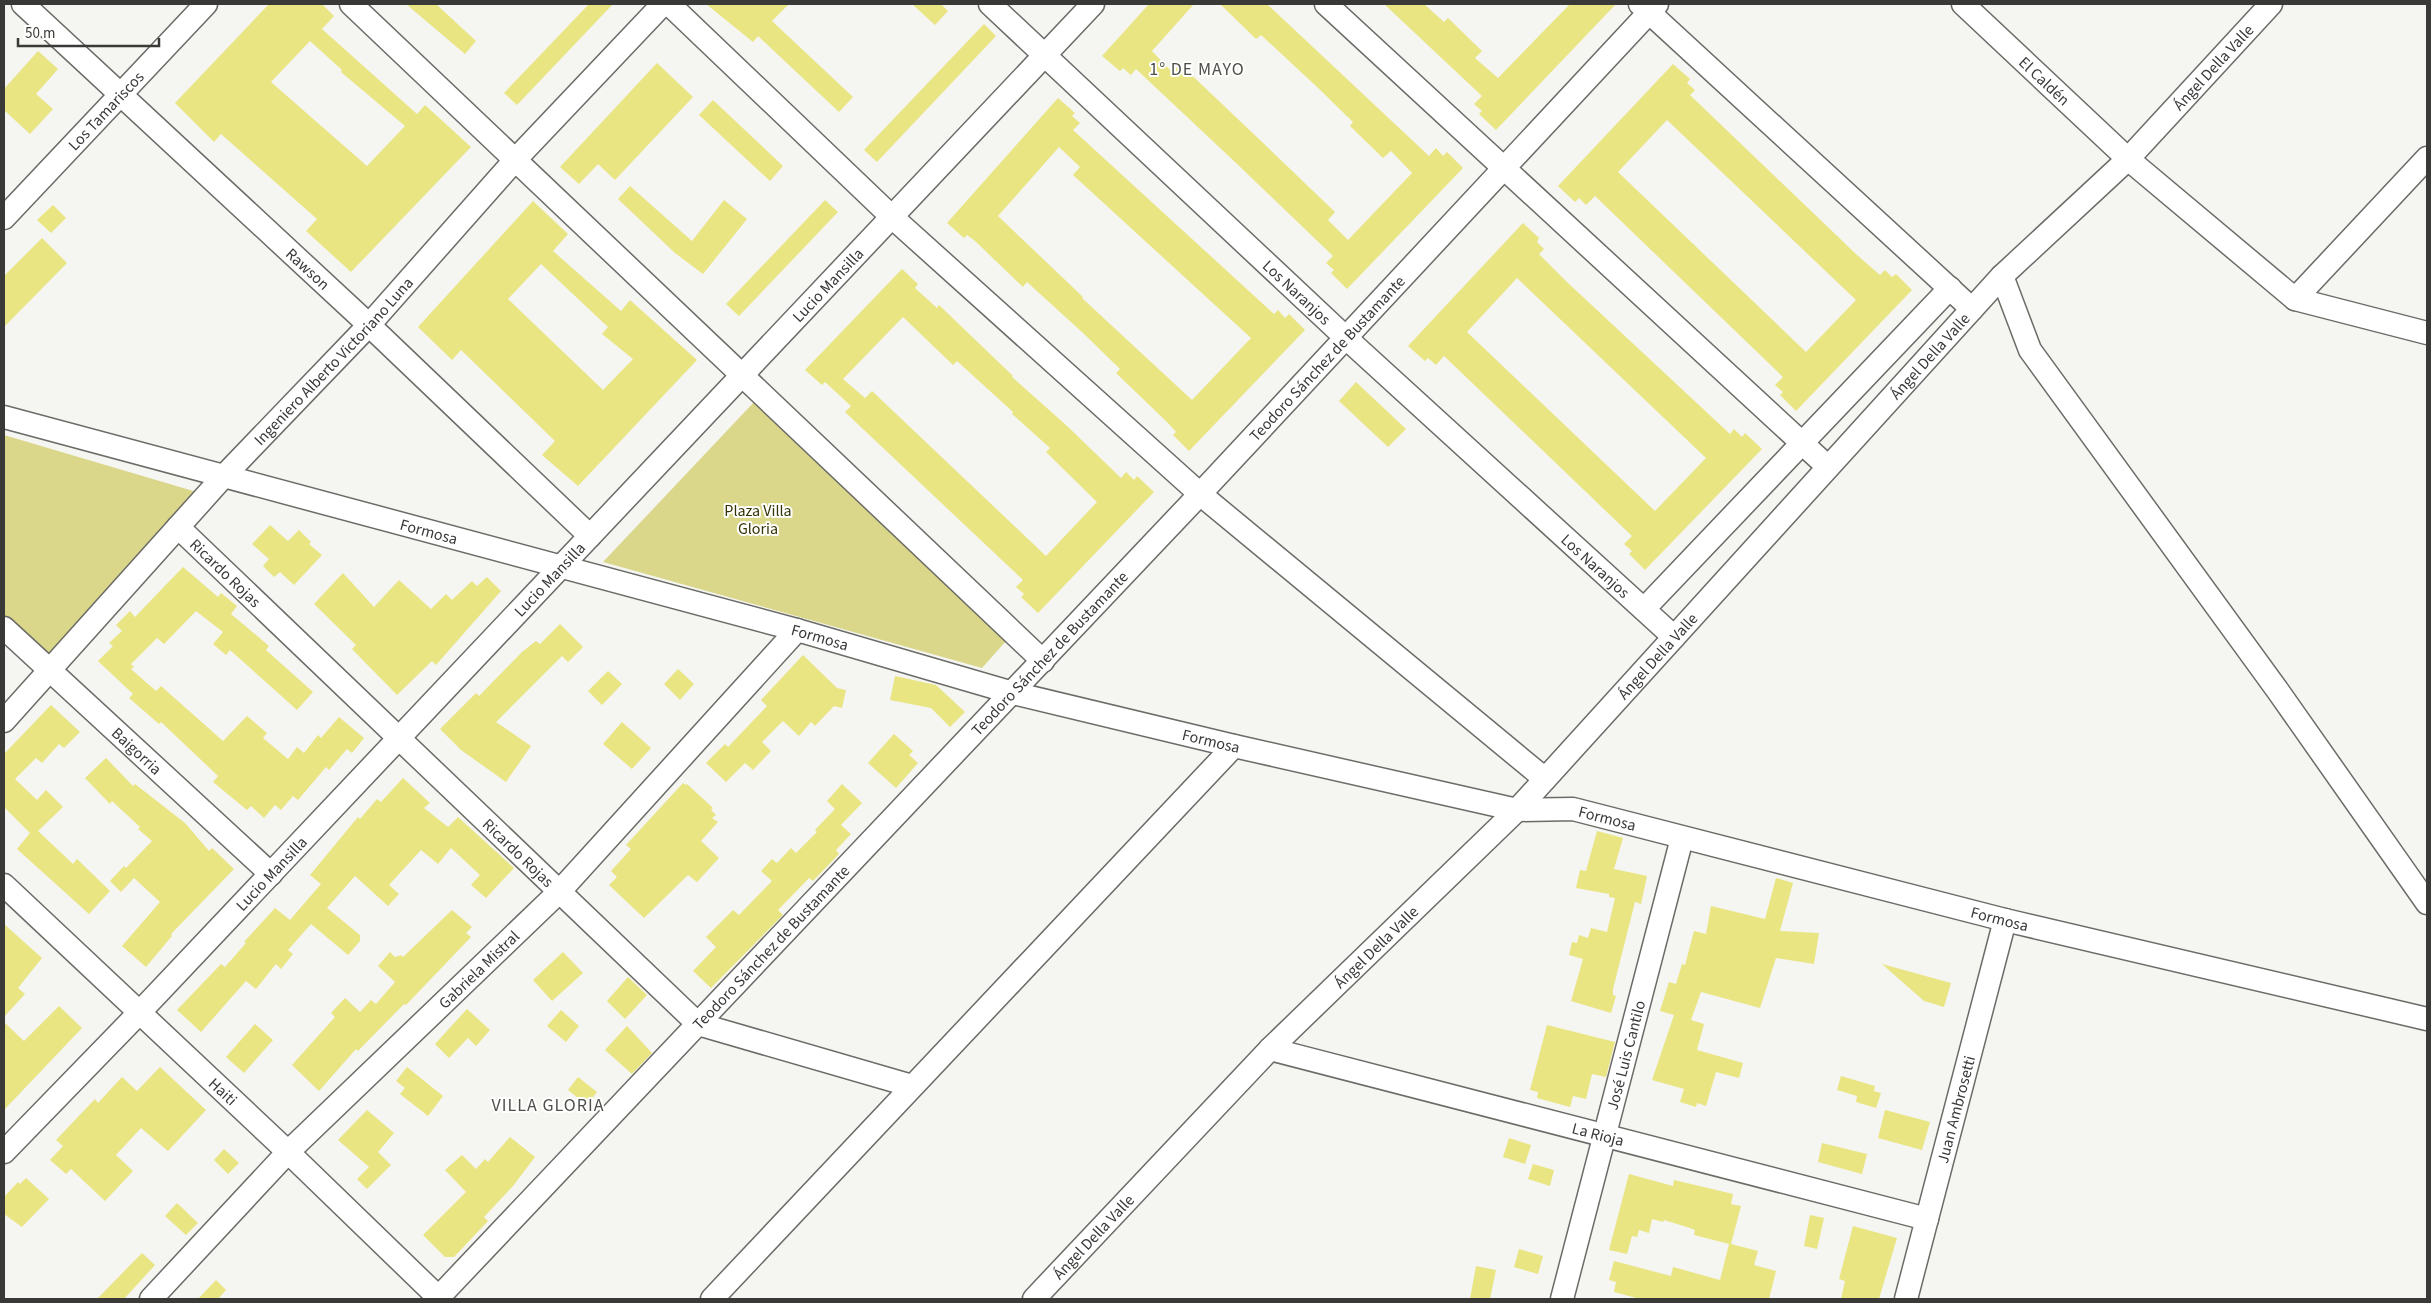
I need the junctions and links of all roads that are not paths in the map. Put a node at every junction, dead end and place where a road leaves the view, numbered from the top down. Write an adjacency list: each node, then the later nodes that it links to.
1 (23, 4): 13 (street, Rawson)
2 (206, 4): 13 (street, Los Tamariscos)
3 (350, 4): 16 (street)
4 (663, 4): 16 (street, Ingeniero Alberto Victoriano Luna)
5 (669, 4): 18 (street)
6 (990, 4): 12 (street, Los Naranjos)
7 (1093, 4): 12 (street, Lucio Mansilla)
8 (1326, 4): 17 (street)
9 (1962, 4): 15 (street, El Caldén)
10 (2271, 4): 15 (street, Ángel Della Valle)
11 (1649, 6): 17 (street, Teodoro Sánchez de Bustamante); 21 (street)
12 (1045, 55): 18 (street, Lucio Mansilla); 26 (street, Los Naranjos)
13 (120, 95): 19 (street, Los Tamariscos); 24 (street, Rawson)
14 (2427, 158): 22 (street)
15 (2128, 159): 20 (street, Ángel Della Valle); 22 (street, El Caldén)
16 (515, 160): 24 (street, Ingeniero Alberto Victoriano Luna); 27 (street)
17 (1504, 168): 26 (street, Teodoro Sánchez de Bustamante); 29 (street)
18 (892, 217): 27 (street, Lucio Mansilla); 32 (street)
19 (4, 218)
20 (2002, 276): 23 (street, Ángel Della Valle); 52 (street)
21 (1950, 288): 23 (street); 29 (street, Ángel Della Valle)
22 (2295, 298): 25 (street)
23 (1972, 309): 30 (street, Ángel Della Valle)
24 (369, 325): 31 (street, Ingeniero Alberto Victoriano Luna); 34 (street, Rawson)
25 (2427, 333)
26 (1345, 338): 32 (street, Teodoro Sánchez de Bustamante); 36 (street, Los Naranjos)
27 (742, 375): 34 (street, Lucio Mansilla); 40 (street)
28 (4, 417): 31 (street, Formosa)
29 (1802, 443): 30 (street); 36 (street, Ángel Della Valle)
30 (1828, 467): 39 (street, Ángel Della Valle)
31 (223, 477): 33 (street, Ingeniero Alberto Victoriano Luna); 35 (street, Formosa)
32 (1200, 494): 40 (street, Teodoro Sánchez de Bustamante); 46 (street)
33 (178, 527): 41 (street, Ingeniero Alberto Victoriano Luna); 44 (street, Ricardo Rojas)
34 (590, 536): 35 (street, Lucio Mansilla)
35 (561, 567): 38 (street, Formosa); 44 (street, Lucio Mansilla)
36 (1644, 609): 39 (street, Los Naranjos)
37 (4, 628): 41 (street, Baigorria)
38 (797, 630): 42 (street, Formosa); 51 (street, Gabriela Mistral)
39 (1674, 637): 46 (street, Ángel Della Valle)
40 (1043, 661): 42 (street, Teodoro Sánchez de Bustamante)
41 (48, 671): 43 (street, Ingeniero Alberto Victoriano Luna); 49 (street, Baigorria)
42 (1013, 693): 45 (street, Formosa); 56 (street, Teodoro Sánchez de Bustamante)
43 (4, 721)
44 (400, 737): 49 (street, Lucio Mansilla); 51 (street, Ricardo Rojas)
45 (1234, 746): 47 (street, Formosa); 58 (street)
46 (1545, 779): 47 (street, Ángel Della Valle)
47 (1517, 810): 48 (street, Formosa); 57 (street, Ángel Della Valle)
48 (1682, 838): 53 (street, Formosa); 59 (street, José Luis Cantilo)
49 (271, 874): 54 (street, Lucio Mansilla)
50 (4, 885): 54 (street, Haiti)
51 (559, 892): 56 (street, Ricardo Rojas); 61 (street, Gabriela Mistral)
52 (2427, 903)
53 (2005, 920): 55 (street, Formosa); 62 (street, Juan Ambrosetti)
54 (139, 1013): 60 (street, Lucio Mansilla); 61 (street, Haiti)
55 (2427, 1019)
56 (698, 1024): 58 (street, Ricardo Rojas); 64 (street, Teodoro Sánchez de Bustamante)
57 (1270, 1049): 59 (street, La Rioja); 66 (street, Ángel Della Valle)
58 (912, 1086): 65 (street)
59 (1604, 1136): 62 (street, La Rioja); 67 (street, José Luis Cantilo)
60 (4, 1152)
61 (288, 1152): 63 (street, Gabriela Mistral); 64 (street, Haiti)
62 (1927, 1220): 68 (street, Juan Ambrosetti)
63 (151, 1299)
64 (438, 1299)
65 (712, 1299)
66 (1034, 1299)
67 (1562, 1299)
68 (1906, 1299)

